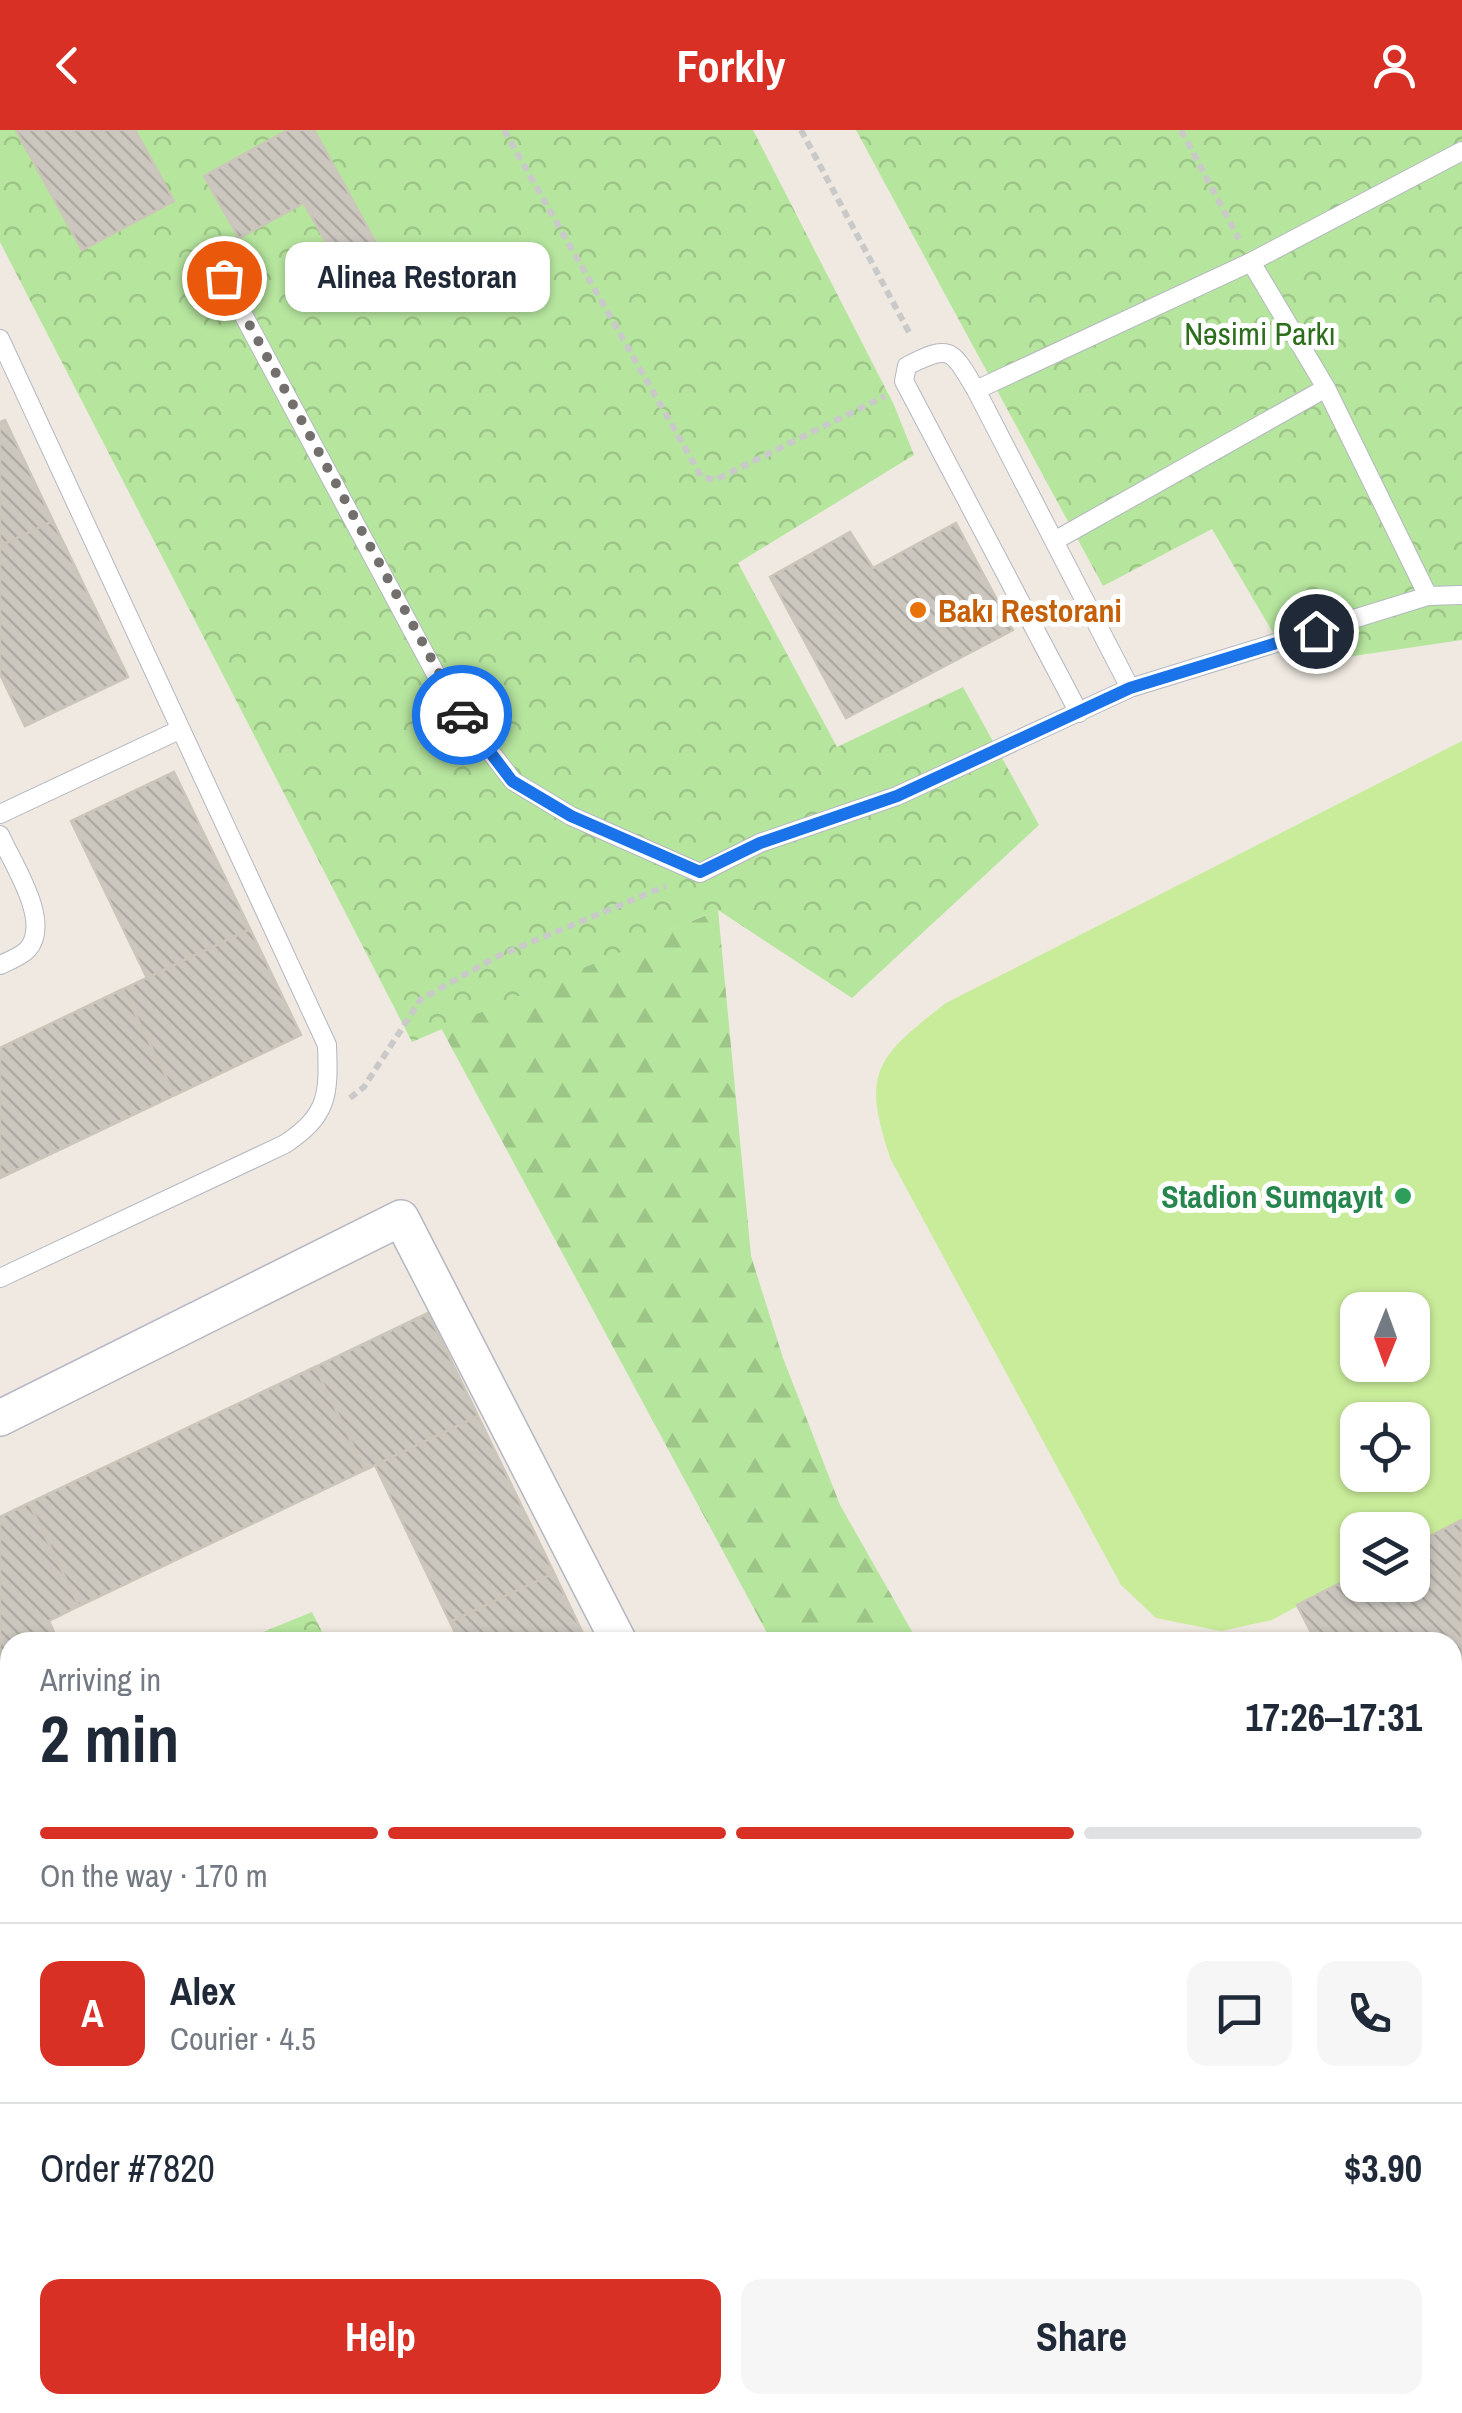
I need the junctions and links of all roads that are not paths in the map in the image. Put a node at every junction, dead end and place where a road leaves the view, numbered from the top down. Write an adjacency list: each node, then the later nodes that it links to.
1 (1462, 151): 2 (lane)
2 (1251, 262): 5 (lane); 6 (lane)
3 (224, 278): 11 (lane)
4 (0, 339): 12 (lane)
5 (1326, 388): 7 (lane); 8 (lane)
6 (976, 390): 7 (lane); 11 (lane)
7 (1056, 540): 10 (lane)
8 (1428, 596): 9 (lane); 10 (lane)
9 (1462, 596)
10 (1130, 688): 11 (lane)
11 (1079, 713)
12 (178, 730): 13 (lane); 16 (lane)
13 (0, 814)
14 (0, 836): 15 (lane)
15 (0, 965)
16 (0, 1278)
17 (0, 1418): 18 (street)
18 (614, 1632)

